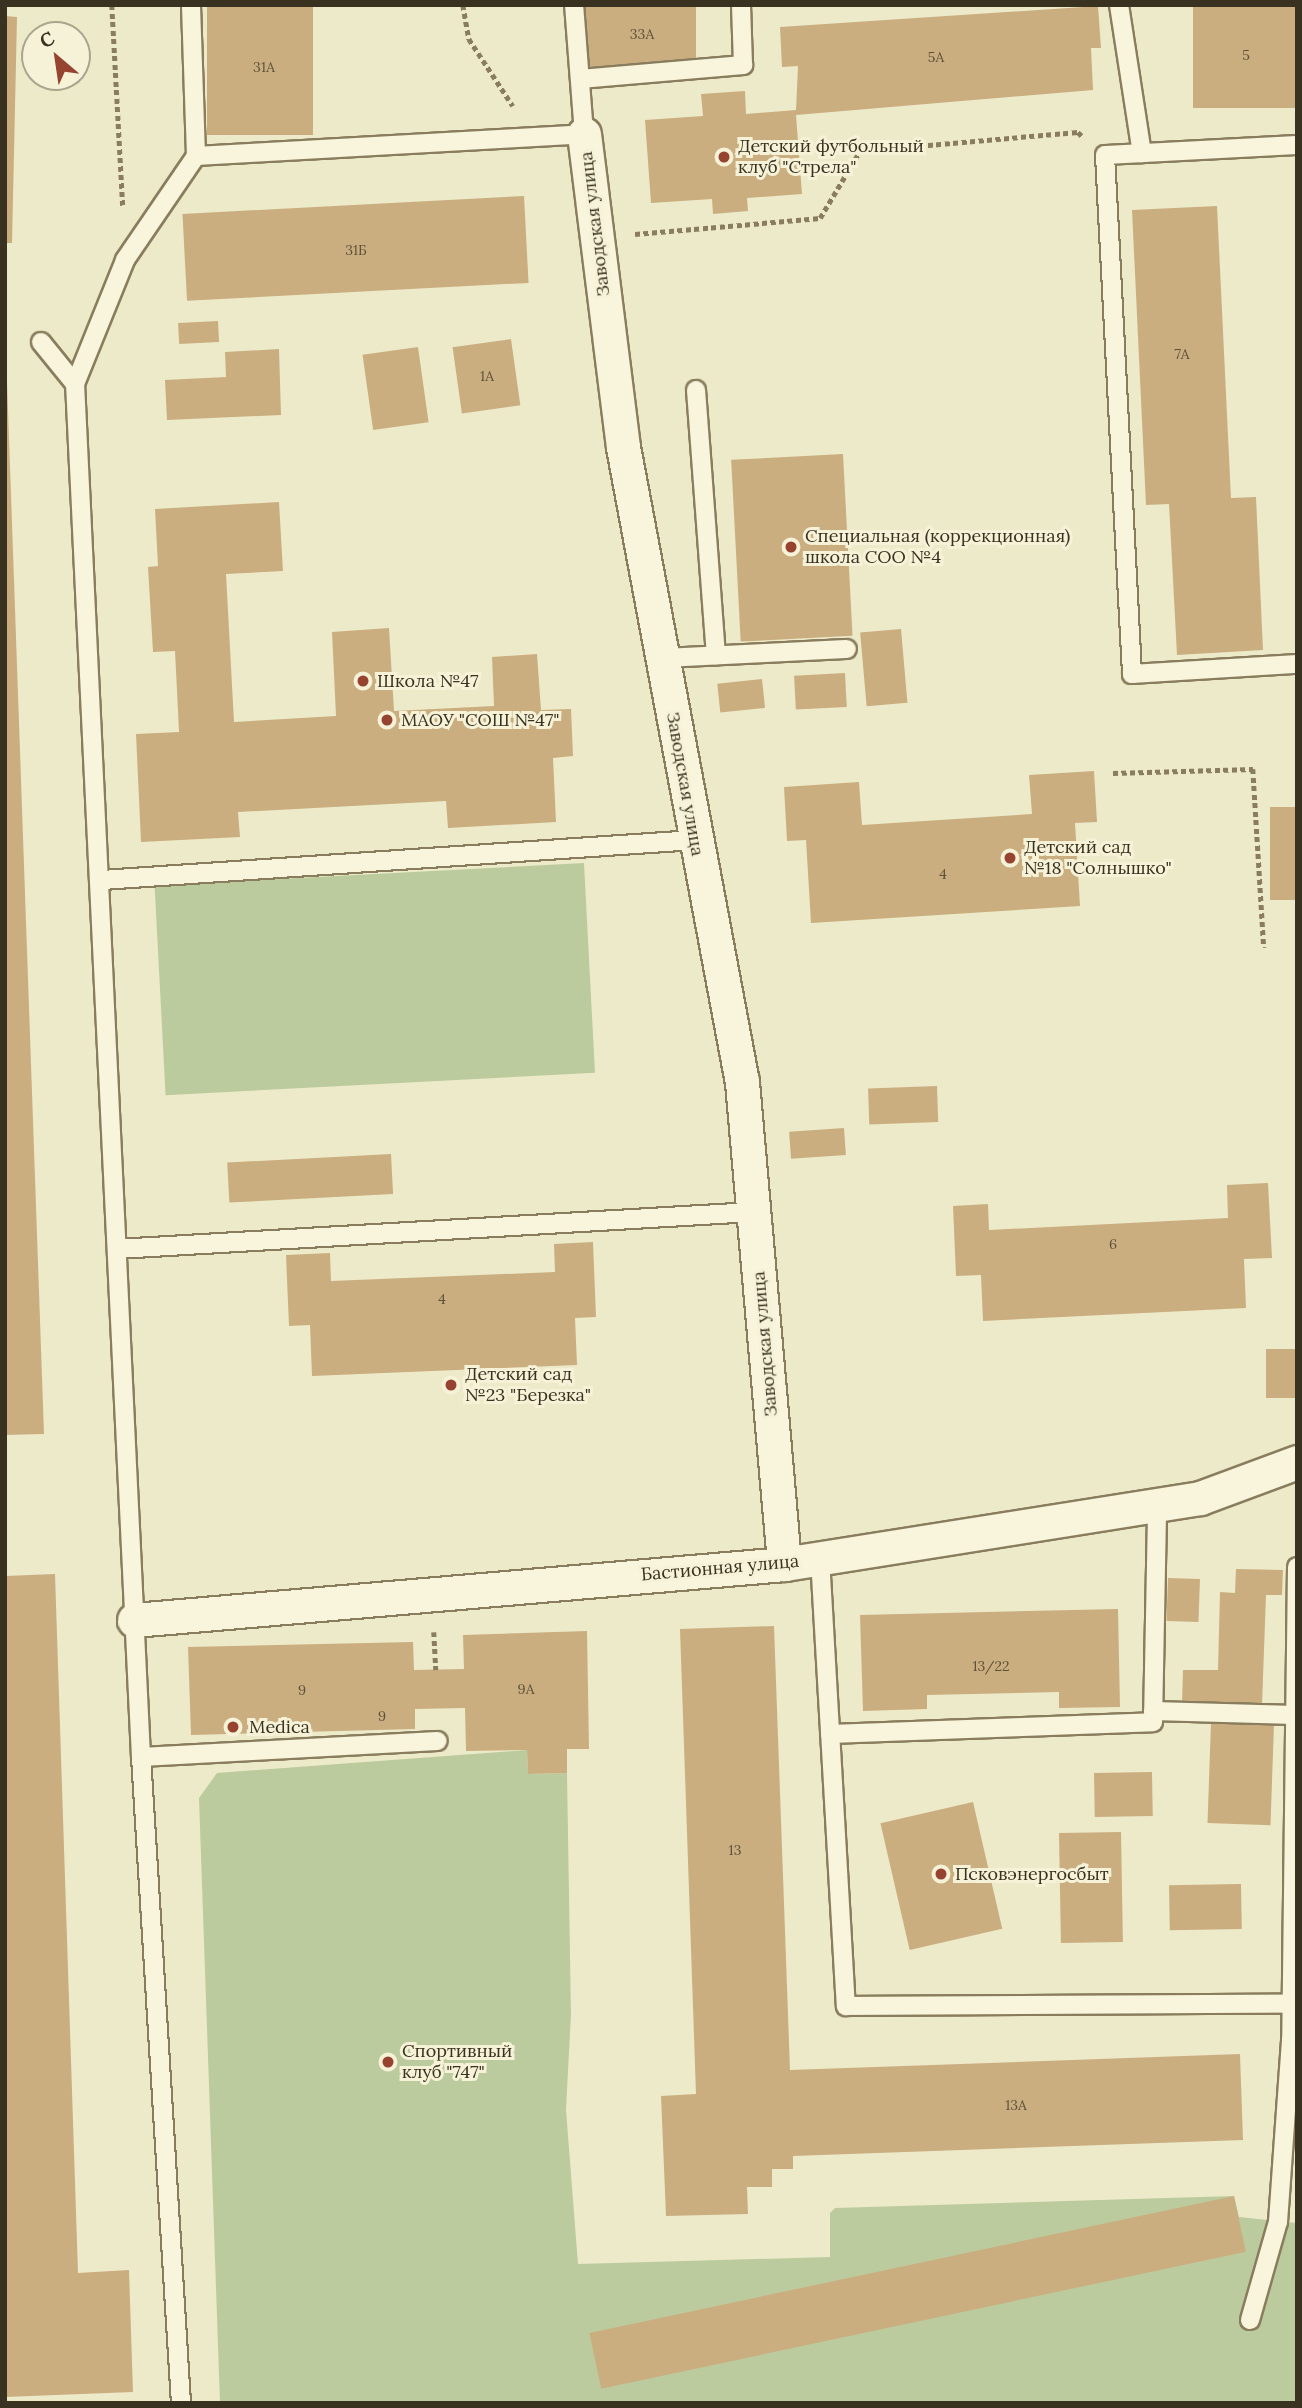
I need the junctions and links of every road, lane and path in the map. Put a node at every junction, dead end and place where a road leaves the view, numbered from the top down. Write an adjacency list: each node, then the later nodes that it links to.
1 (112, 5): 14 (path)
2 (191, 5): 12 (lane)
3 (463, 5): 8 (path)
4 (574, 5): 7 (lane, Заводская улица)
5 (741, 5): 7 (lane)
6 (1119, 5): 10 (lane)
7 (580, 79): 8 (lane, Заводская улица)
8 (568, 135): 12 (lane); 13 (street, Заводская улица)
9 (1297, 145): 10 (lane)
10 (1143, 153): 11 (lane)
11 (1105, 155): 13 (path); 21 (lane)
12 (196, 156): 14 (lane)
13 (596, 238): 20 (street, Заводская улица)
14 (125, 260): 16 (lane)
15 (41, 342): 16 (lane)
16 (75, 384): 24 (lane)
17 (696, 390): 19 (lane)
18 (847, 649): 19 (lane)
19 (716, 655): 20 (lane)
20 (663, 658): 23 (street, Заводская улица)
21 (1297, 664)
22 (1113, 774): 25 (path)
23 (695, 840): 24 (lane); 26 (street, Заводская улица)
24 (102, 880): 27 (lane)
25 (1264, 948)
26 (753, 1212): 27 (lane); 31 (street, Заводская улица)
27 (117, 1249): 33 (lane)
28 (1297, 1462): 29 (street, Бастионная улица)
29 (1157, 1505): 30 (street, Бастионная улица); 34 (lane)
30 (820, 1558): 31 (street, Бастионная улица); 36 (lane)
31 (784, 1564): 33 (street, Бастионная улица)
32 (1297, 1567): 35 (lane)
33 (134, 1620): 38 (lane)
34 (1153, 1711): 35 (lane); 36 (lane)
35 (1295, 1715): 39 (lane)
36 (830, 1734): 39 (lane)
37 (438, 1741): 38 (lane)
38 (141, 1757): 42 (lane)
39 (1291, 2004): 40 (lane)
40 (1294, 2040): 41 (lane)
41 (1250, 2320)
42 (181, 2403)

